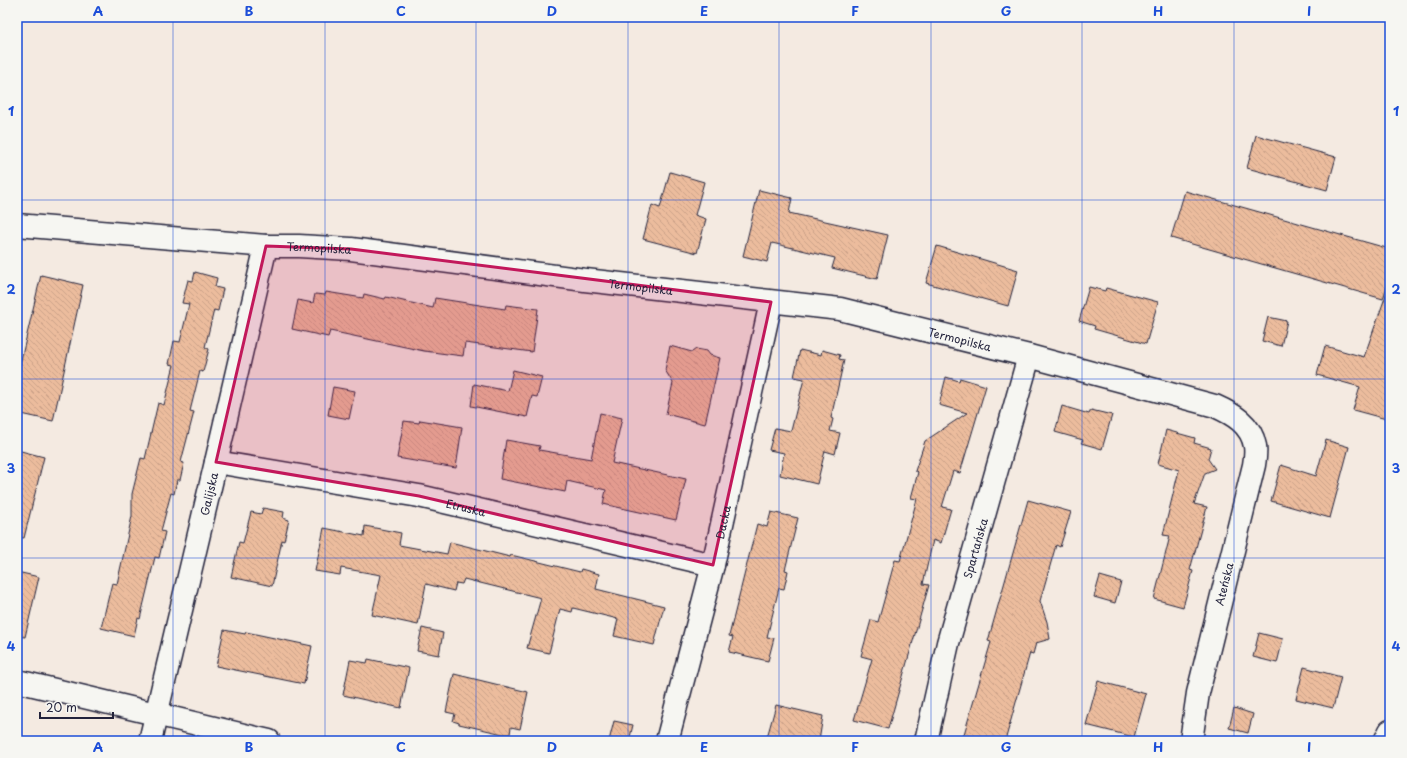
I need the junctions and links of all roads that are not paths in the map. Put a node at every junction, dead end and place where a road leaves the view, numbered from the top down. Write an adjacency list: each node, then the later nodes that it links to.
1 (17, 225): 2 (street, Termopilska)
2 (266, 246): 3 (street, Termopilska); 6 (street, Galijska)
3 (771, 302): 4 (street, Termopilska); 7 (street, Dacka)
4 (1029, 356): 5 (street, Termopilska); 14 (street, Spartańska)
5 (1248, 428): 15 (street, Ateńska)
6 (216, 462): 7 (street, Etruska); 9 (street, Galijska)
7 (713, 564): 13 (street, Dacka)
8 (17, 681): 9 (street)
9 (157, 714): 11 (street, Galijska); 12 (street)
10 (1390, 731): 16 (street)
11 (150, 741)
12 (269, 741)
13 (667, 741)
14 (926, 741)
15 (1191, 741)
16 (1385, 741)

